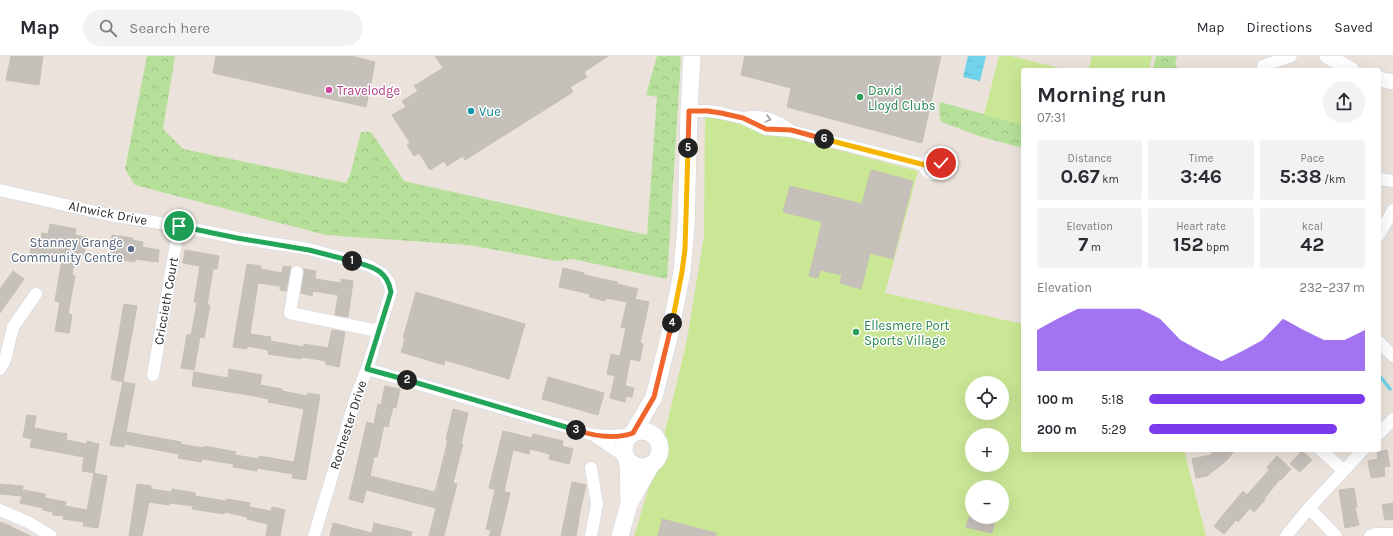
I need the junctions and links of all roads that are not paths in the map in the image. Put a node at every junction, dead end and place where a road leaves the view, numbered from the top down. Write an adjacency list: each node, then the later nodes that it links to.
1 (692, 56): 8 (main road)
2 (1291, 56): 4 (street)
3 (1327, 56): 5 (street)
4 (1263, 66)
5 (1348, 68)
6 (1381, 79): 7 (street)
7 (1393, 82)
8 (689, 111): 9 (street); 25 (main road)
9 (925, 165)
10 (1381, 179): 11 (street)
11 (1393, 181)
12 (0, 190): 14 (street, Alnwick Drive)
13 (1393, 210): 15 (street)
14 (179, 226): 17 (street, Alnwick Drive); 24 (street, Criccieth Court)
15 (1381, 231)
16 (297, 272): 19 (street)
17 (391, 292): 19 (street, Rochester Drive)
18 (36, 294): 22 (street)
19 (378, 331): 23 (street, Rochester Drive)
20 (1381, 344): 21 (street)
21 (1393, 356)
22 (0, 369)
23 (367, 369): 29 (street); 42 (street, Rochester Drive)
24 (153, 375)
25 (654, 397): 28 (main road); 30 (main road)
26 (1393, 419): 27 (street)
27 (1381, 432)
28 (632, 433): 29 (street); 30 (main road); 33 (main road)
29 (594, 435): 33 (street)
30 (657, 438): 34 (main road)
31 (1323, 452): 36 (street)
32 (1361, 452): 36 (street)
33 (626, 459): 34 (main road); 37 (main road)
34 (651, 465): 37 (main road)
35 (591, 468): 43 (street)
36 (1343, 470): 38 (street)
37 (629, 504): 44 (main road)
38 (1309, 508): 45 (street); 46 (street)
39 (0, 510): 41 (street)
40 (1393, 534): 47 (street)
41 (51, 536)
42 (314, 536)
43 (591, 536)
44 (620, 536)
45 (1286, 536)
46 (1336, 536)
47 (1370, 536)

